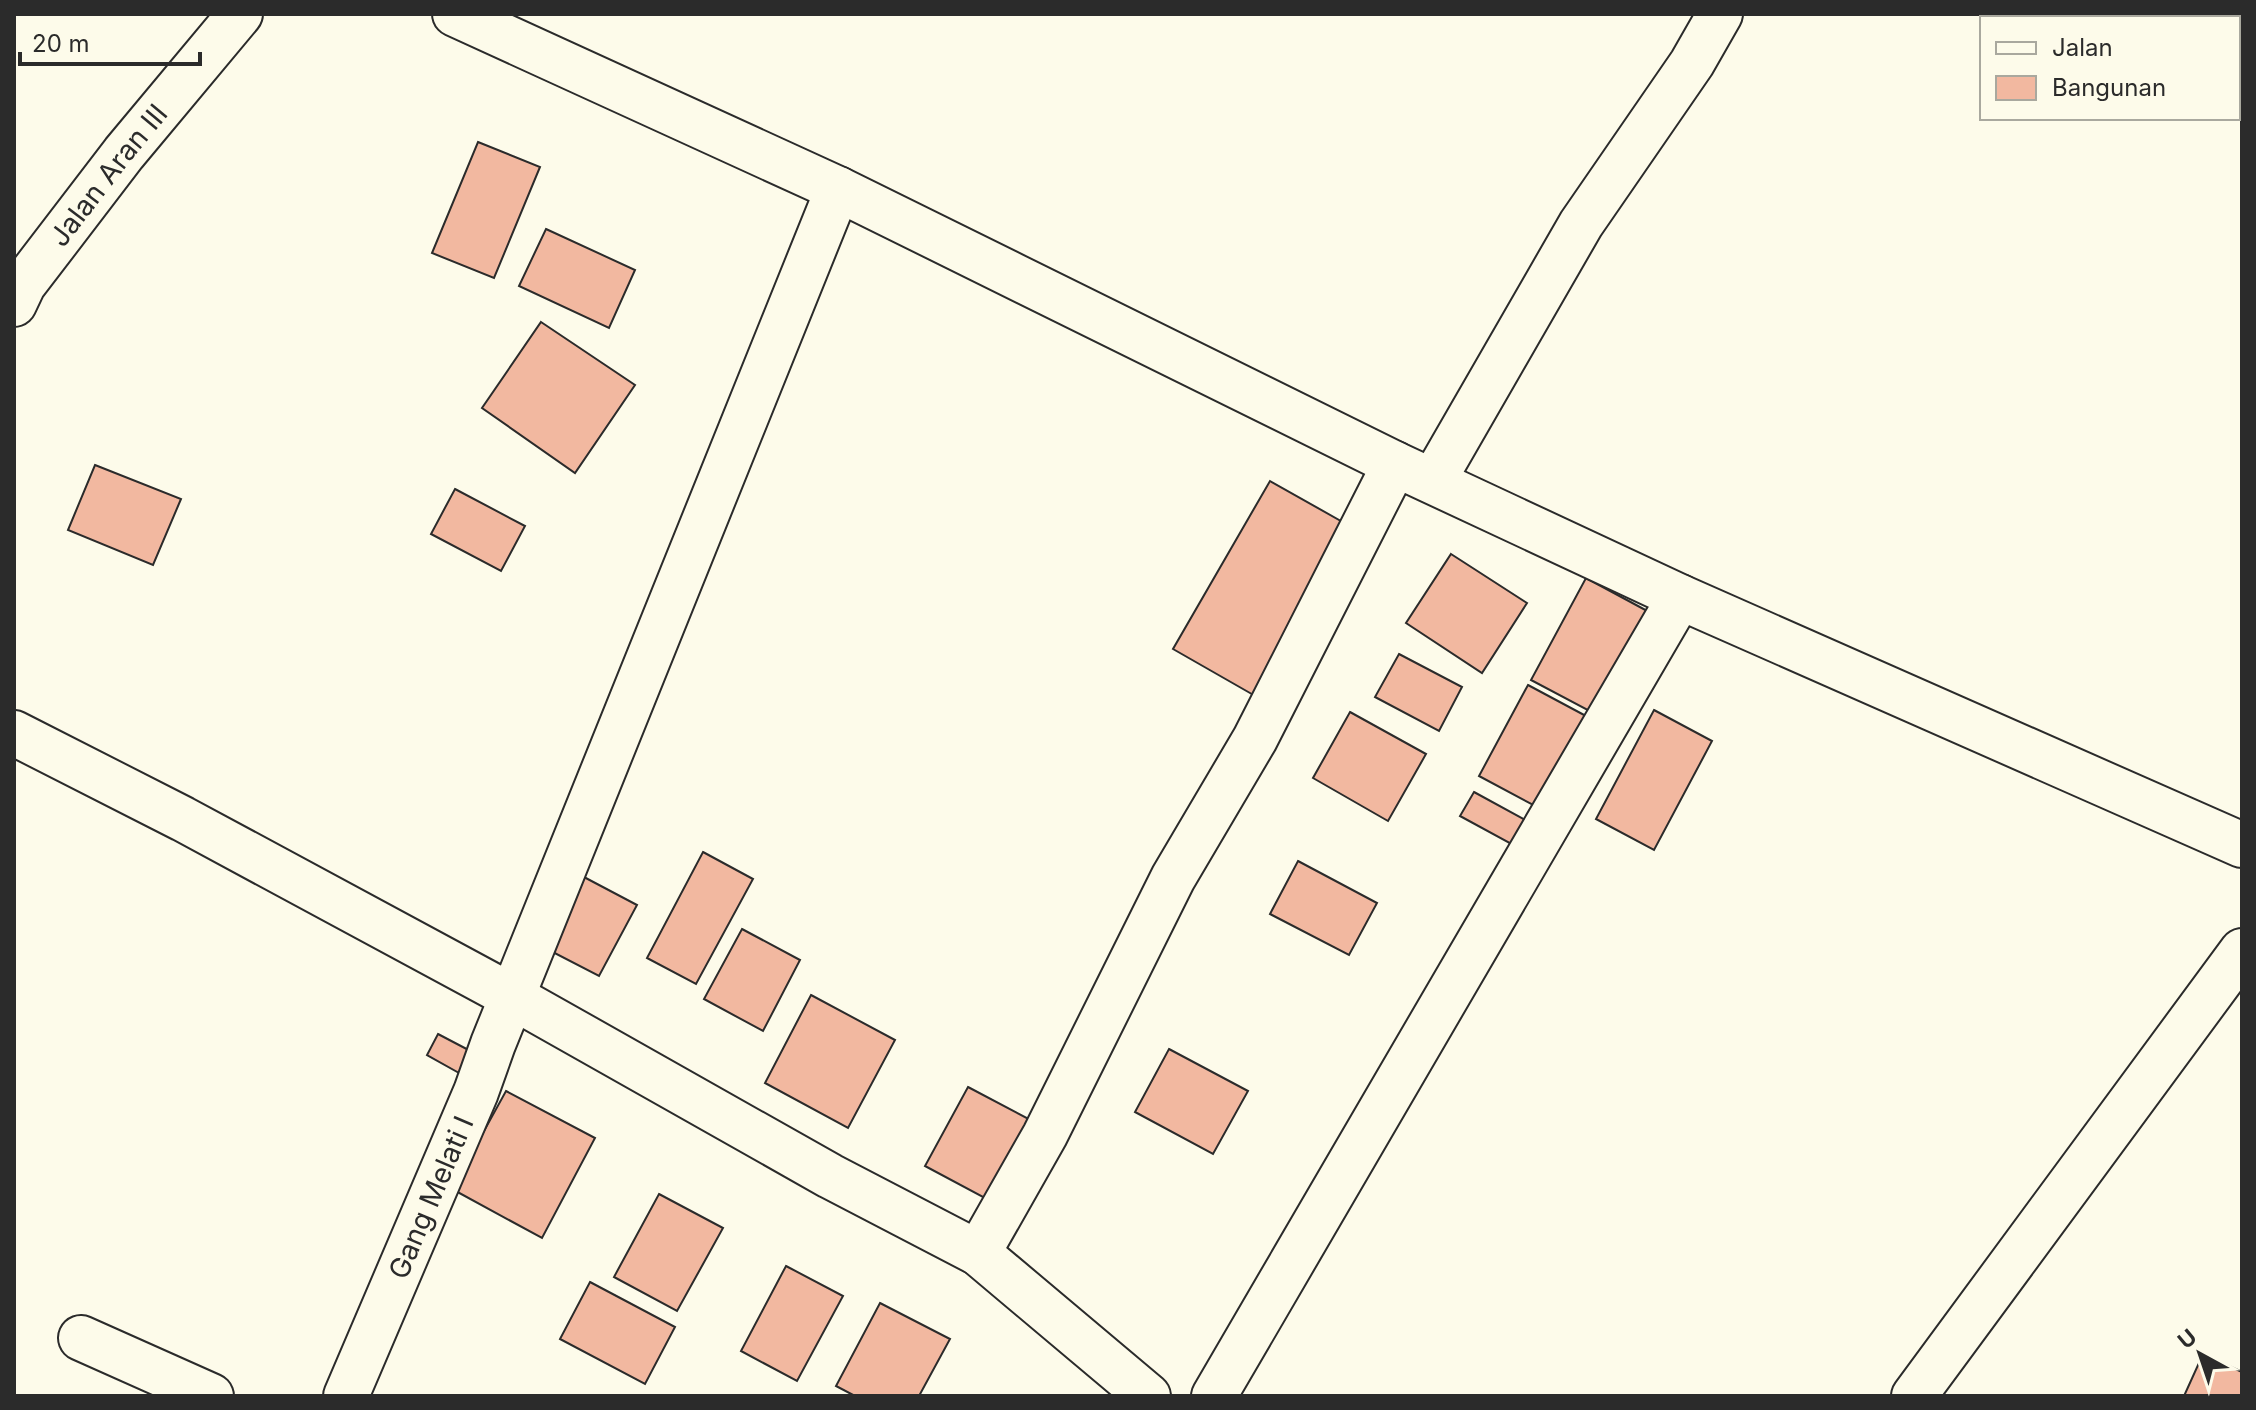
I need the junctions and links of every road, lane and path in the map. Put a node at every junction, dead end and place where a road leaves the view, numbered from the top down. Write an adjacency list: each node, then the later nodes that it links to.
1 (240, 14): 5 (street, Jalan Aran III)
2 (455, 14): 4 (street)
3 (1720, 14): 6 (street)
4 (838, 189): 6 (street); 11 (street, Gang Melati I)
5 (14, 304)
6 (1414, 472): 7 (street); 12 (street)
7 (1680, 597): 9 (street); 18 (street)
8 (14, 733): 11 (street)
9 (2242, 845)
10 (2242, 951): 14 (street)
11 (513, 997): 12 (street); 16 (street, Gang Melati I)
12 (978, 1253): 17 (street)
13 (81, 1338): 15 (street)
14 (1926, 1392)
15 (211, 1396)
16 (346, 1396)
17 (1148, 1396)
18 (1214, 1396)

